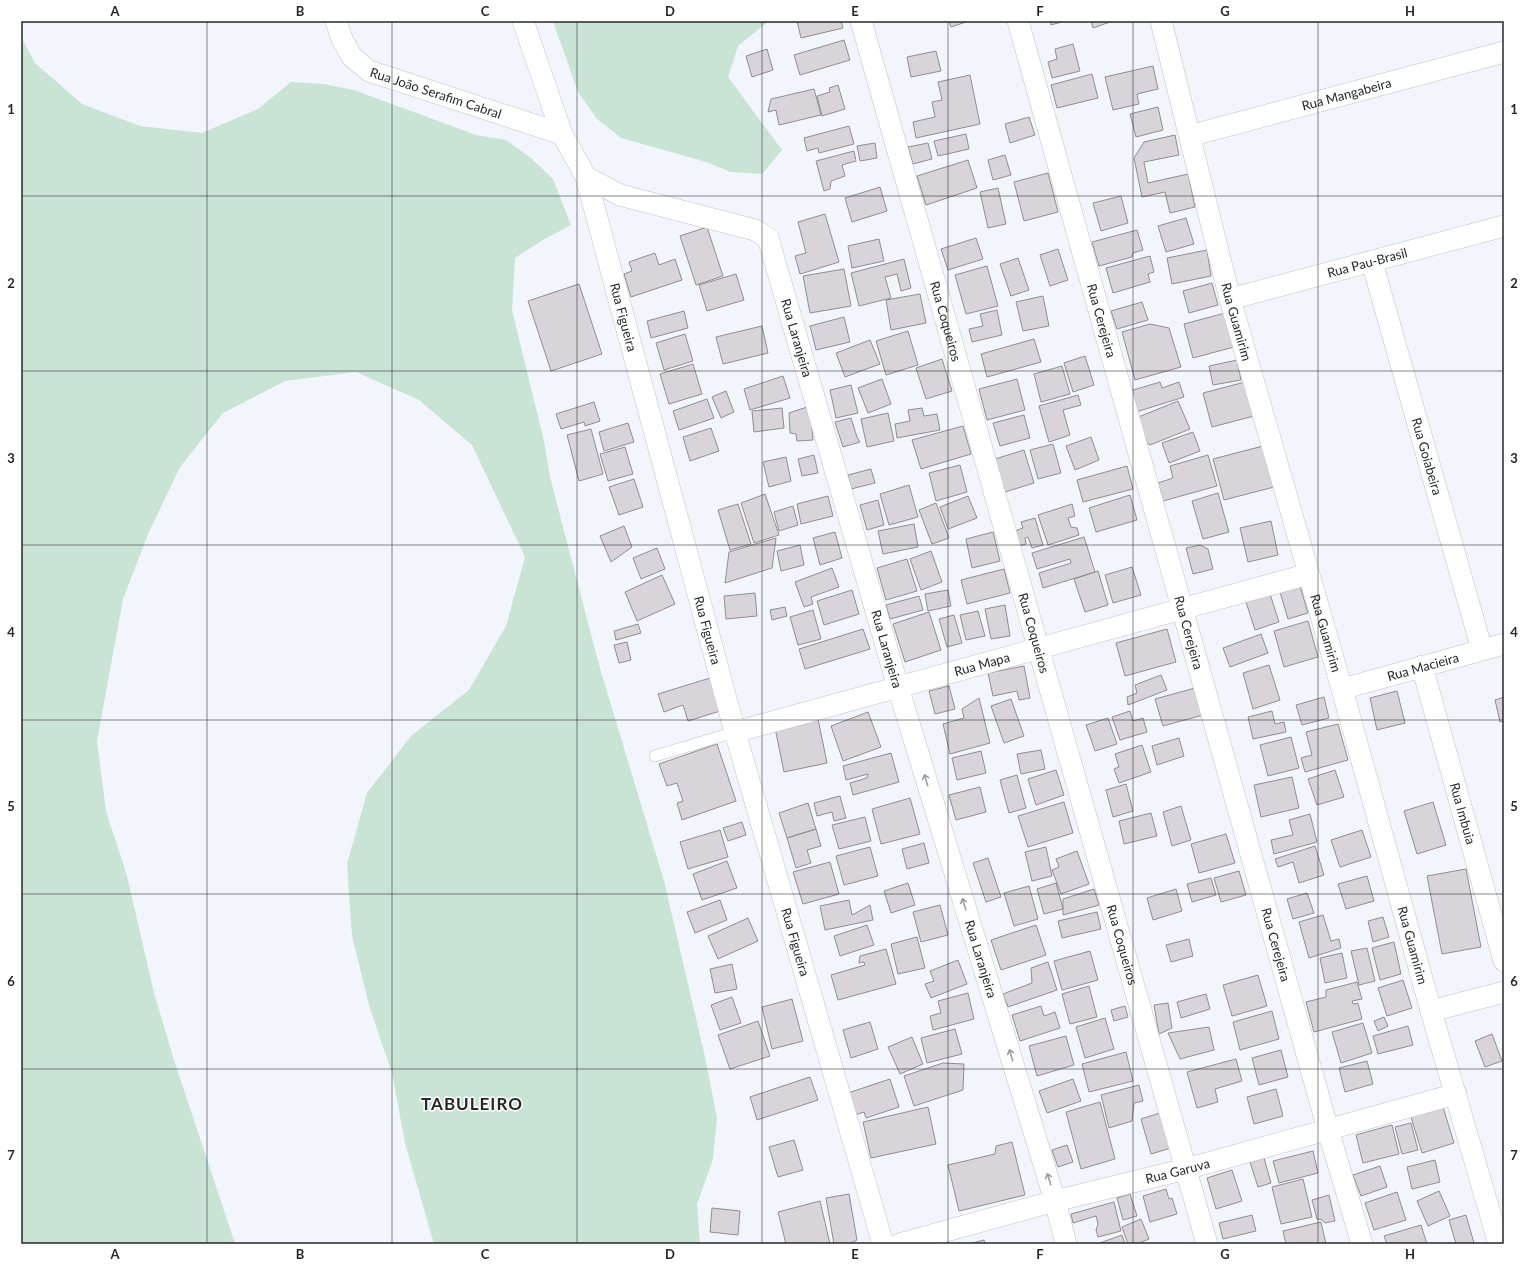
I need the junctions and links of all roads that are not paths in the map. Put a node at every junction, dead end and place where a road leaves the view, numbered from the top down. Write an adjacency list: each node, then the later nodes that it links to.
1 (336, 21): 7 (street, Rua João Serafim Cabral)
2 (523, 21): 7 (street, Rua Figueira)
3 (861, 21): 16 (street, Rua Coqueiros)
4 (1018, 21): 14 (street, Rua Cerejeira)
5 (1161, 21): 8 (street, Rua Guamirim)
6 (1504, 52): 8 (street, Rua Mangabeira)
7 (562, 134): 9 (street, Rua Figueira)
8 (1189, 136): 12 (street, Rua Guamirim)
9 (586, 177): 19 (street, Rua Laranjeira); 21 (street, Rua Figueira)
10 (1504, 228): 11 (street, Rua Pau-Brasil)
11 (1372, 262): 12 (street, Rua Pau-Brasil); 17 (street, Rua Goiabeira)
12 (1230, 299): 13 (street, Rua Guamirim)
13 (1309, 574): 14 (street, Rua Mapa); 20 (street, Rua Guamirim)
14 (1182, 609): 16 (street, Rua Mapa); 27 (street, Rua Cerejeira)
15 (1504, 644): 17 (street, Rua Macieira)
16 (1038, 649): 19 (street, Rua Mapa); 28 (street, Rua Coqueiros)
17 (1482, 650): 18 (street, Rua Macieira)
18 (1422, 666): 20 (street, Rua Macieira); 23 (street, Rua Imbuia)
19 (898, 687): 21 (street, Rua Mapa); 29 (street, Rua Laranjeira, one-way to 19)
20 (1342, 689): 25 (street, Rua Guamirim)
21 (735, 732): 22 (lane, Rua Mapa); 30 (street, Rua Figueira)
22 (655, 756)
23 (1504, 961)
24 (1504, 992): 25 (street)
25 (1431, 1011): 26 (street, Rua Guamirim)
26 (1456, 1094): 27 (street, Rua Garuva); 35 (street, Rua Guamirim)
27 (1328, 1130): 28 (street, Rua Garuva); 34 (street, Rua Cerejeira)
28 (1186, 1169): 29 (street, Rua Garuva); 33 (street, Rua Coqueiros)
29 (1055, 1201): 31 (street, Rua Garuva); 32 (street, Rua Laranjeira)
30 (883, 1244)
31 (899, 1244)
32 (1066, 1244)
33 (1207, 1244)
34 (1362, 1244)
35 (1499, 1244)

